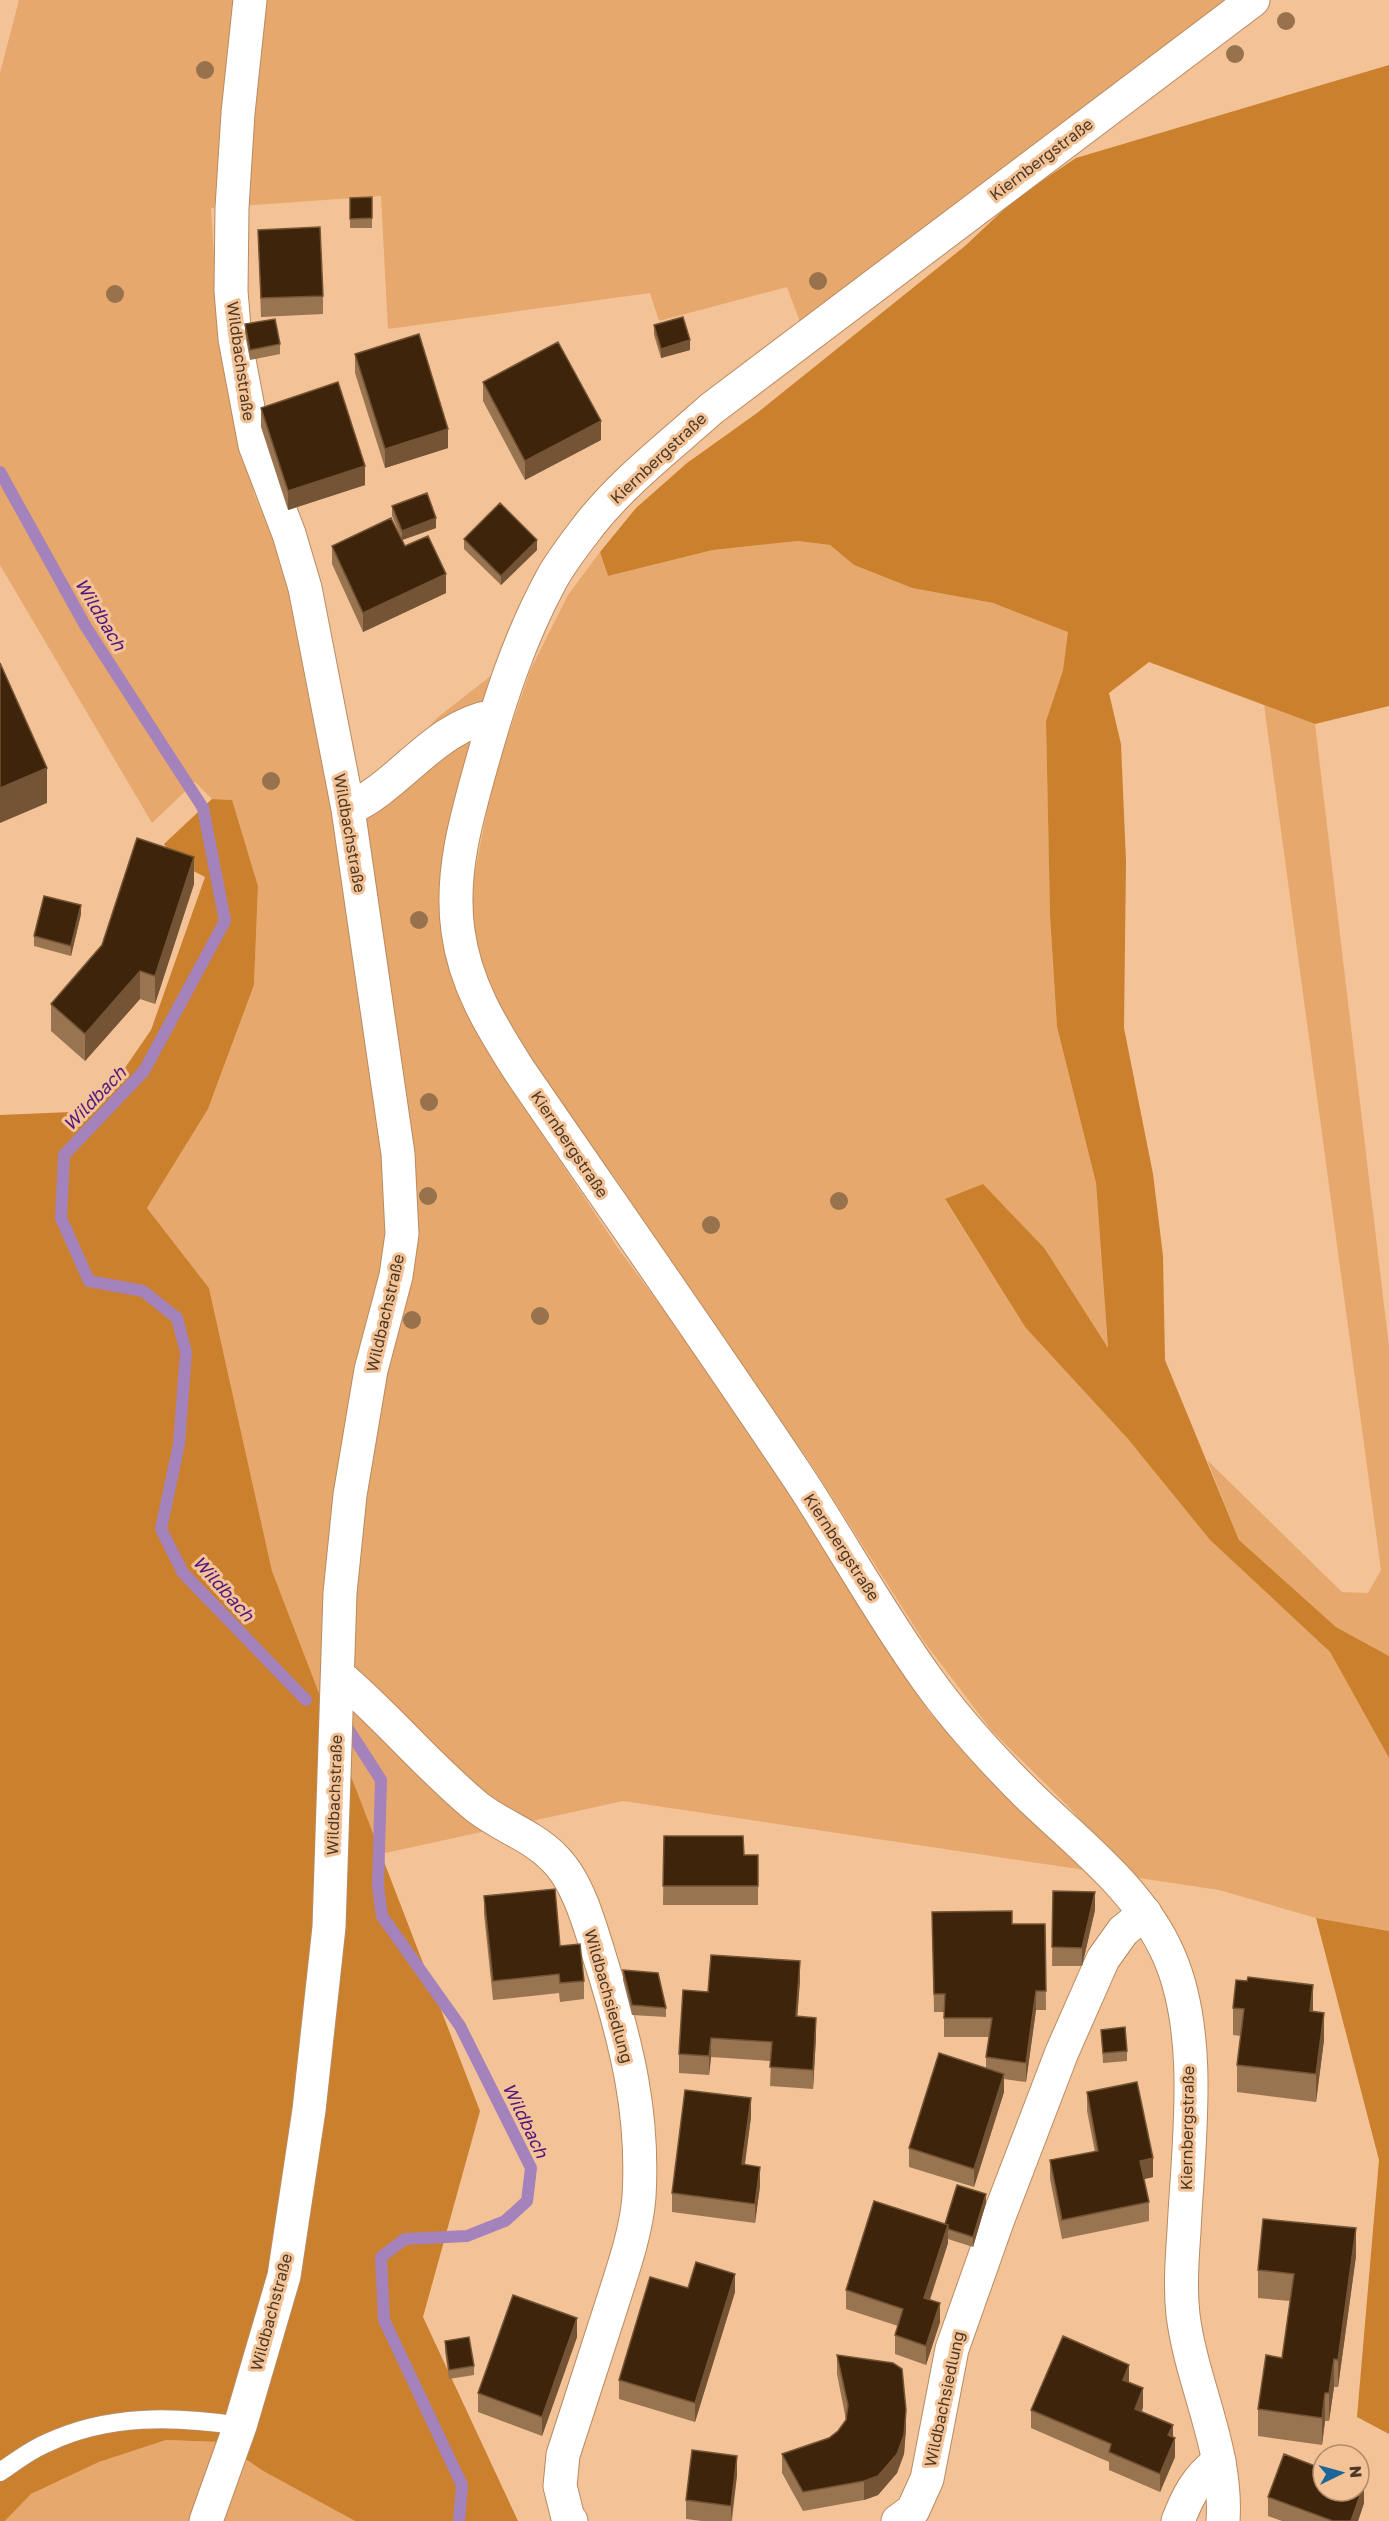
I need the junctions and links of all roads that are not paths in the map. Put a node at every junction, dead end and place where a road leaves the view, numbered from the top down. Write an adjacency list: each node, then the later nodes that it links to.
1 (250, 0): 4 (street, Wildbachstraße)
2 (1253, 0): 3 (street, Kiernbergstraße)
3 (495, 716): 4 (street); 6 (street, Kiernbergstraße)
4 (348, 809): 5 (street, Wildbachstraße)
5 (338, 1675): 7 (street, Wildbachstraße); 11 (street, Wildbachsiedlung)
6 (1145, 1913): 8 (street, Kiernbergstraße); 12 (street, Wildbachsiedlung)
7 (240, 2426): 9 (lane); 10 (street, Wildbachstraße)
8 (1220, 2461): 13 (street); 14 (street, Kiernbergstraße)
9 (0, 2472)
10 (206, 2521)
11 (571, 2521)
12 (898, 2521)
13 (1178, 2521)
14 (1223, 2521)

